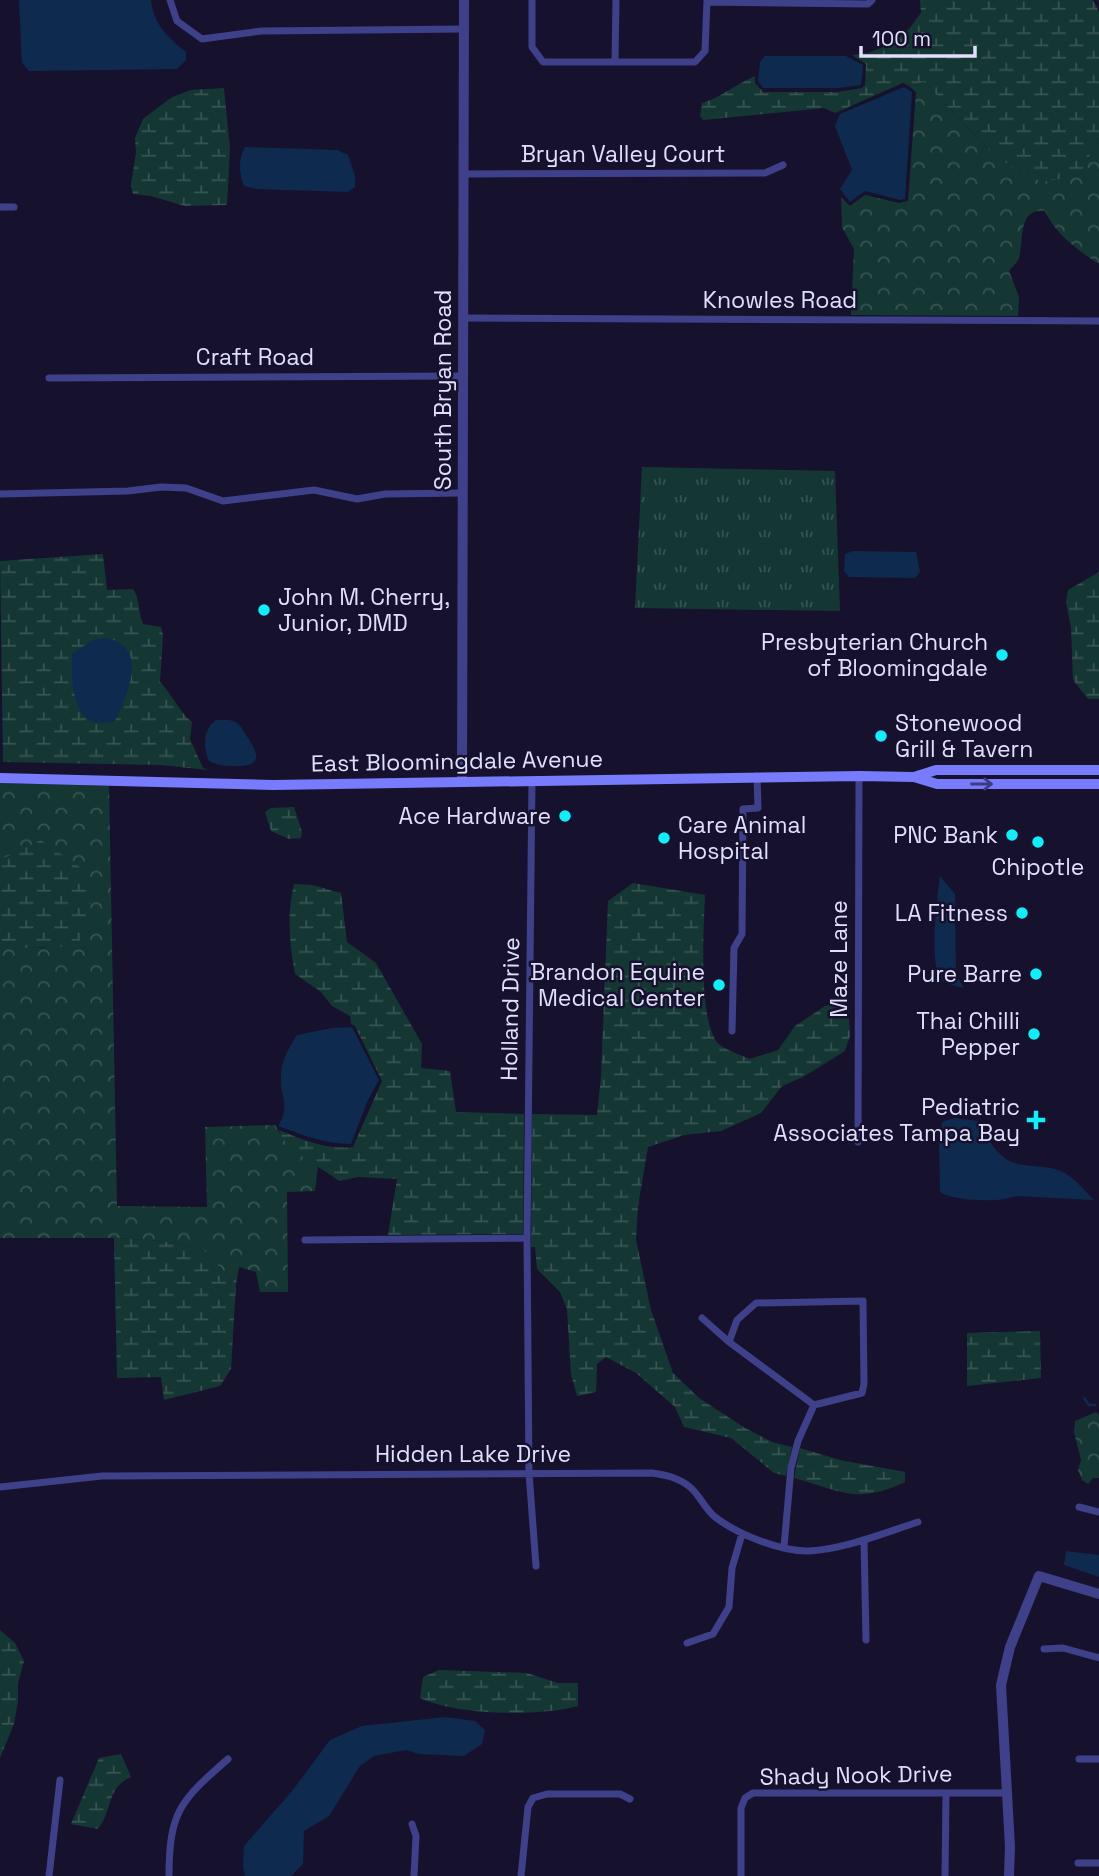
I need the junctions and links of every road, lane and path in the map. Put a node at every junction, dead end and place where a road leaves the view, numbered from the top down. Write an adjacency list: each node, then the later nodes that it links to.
1 (170, 0): 7 (street)
2 (464, 0): 7 (street, South Bryan Road)
3 (532, 0): 8 (street)
4 (616, 0): 8 (street)
5 (873, 0): 6 (street)
6 (707, 1): 8 (street)
7 (464, 29): 10 (street, South Bryan Road)
8 (615, 62)
9 (783, 166): 10 (street, Bryan Valley Court)
10 (463, 174): 13 (street, South Bryan Road)
11 (0, 207): 12 (street)
12 (14, 207)
13 (462, 318): 14 (street, Knowles Road); 15 (street, South Bryan Road)
14 (1099, 321)
15 (462, 376): 16 (street, Craft Road); 17 (street, South Bryan Road)
16 (49, 378)
17 (462, 493): 18 (street); 25 (street, South Bryan Road)
18 (0, 494)
19 (1099, 771): 22 (main road, East Bloomingdale Avenue)
20 (757, 776): 21 (main road, East Bloomingdale Avenue); 24 (main road, East Bloomingdale Avenue); 27 (street)
21 (859, 776): 22 (main road, East Bloomingdale Avenue); 28 (street, Maze Lane)
22 (914, 777): 26 (main road, East Bloomingdale Avenue, one-way to 26)
23 (0, 778): 25 (main road, East Bloomingdale Avenue)
24 (532, 780): 25 (main road, East Bloomingdale Avenue); 29 (street, Holland Drive)
25 (462, 781)
26 (1099, 784)
27 (732, 1031)
28 (858, 1142)
29 (527, 1238): 30 (street); 34 (street, Holland Drive)
30 (305, 1240)
31 (702, 1318): 32 (street)
32 (729, 1342): 33 (street); 33 (street)
33 (814, 1405): 41 (street)
34 (528, 1473): 35 (street, Hidden Lake Drive); 39 (street, Hidden Lake Drive); 42 (street, Holland Drive)
35 (0, 1487)
36 (1079, 1507): 37 (street)
37 (1099, 1512)
38 (918, 1522): 40 (street, Hidden Lake Drive)
39 (742, 1534): 41 (street, Hidden Lake Drive); 45 (street)
40 (864, 1540): 41 (street, Hidden Lake Drive); 44 (street)
41 (784, 1548)
42 (536, 1566)
43 (1099, 1594): 53 (street)
44 (866, 1640)
45 (687, 1643)
46 (1044, 1649): 47 (street)
47 (1099, 1658)
48 (228, 1759): 59 (street)
49 (1079, 1759): 50 (street)
50 (1099, 1759)
51 (60, 1780): 58 (street)
52 (946, 1793): 53 (street, Shady Nook Drive); 62 (street, Shady Nook Drive); 63 (street)
53 (1006, 1793): 64 (street)
54 (630, 1799): 61 (street)
55 (412, 1824): 60 (street)
56 (1078, 1863): 57 (street)
57 (1099, 1863)
58 (49, 1876)
59 (169, 1876)
60 (414, 1876)
61 (521, 1876)
62 (741, 1876)
63 (945, 1876)
64 (1009, 1876)

